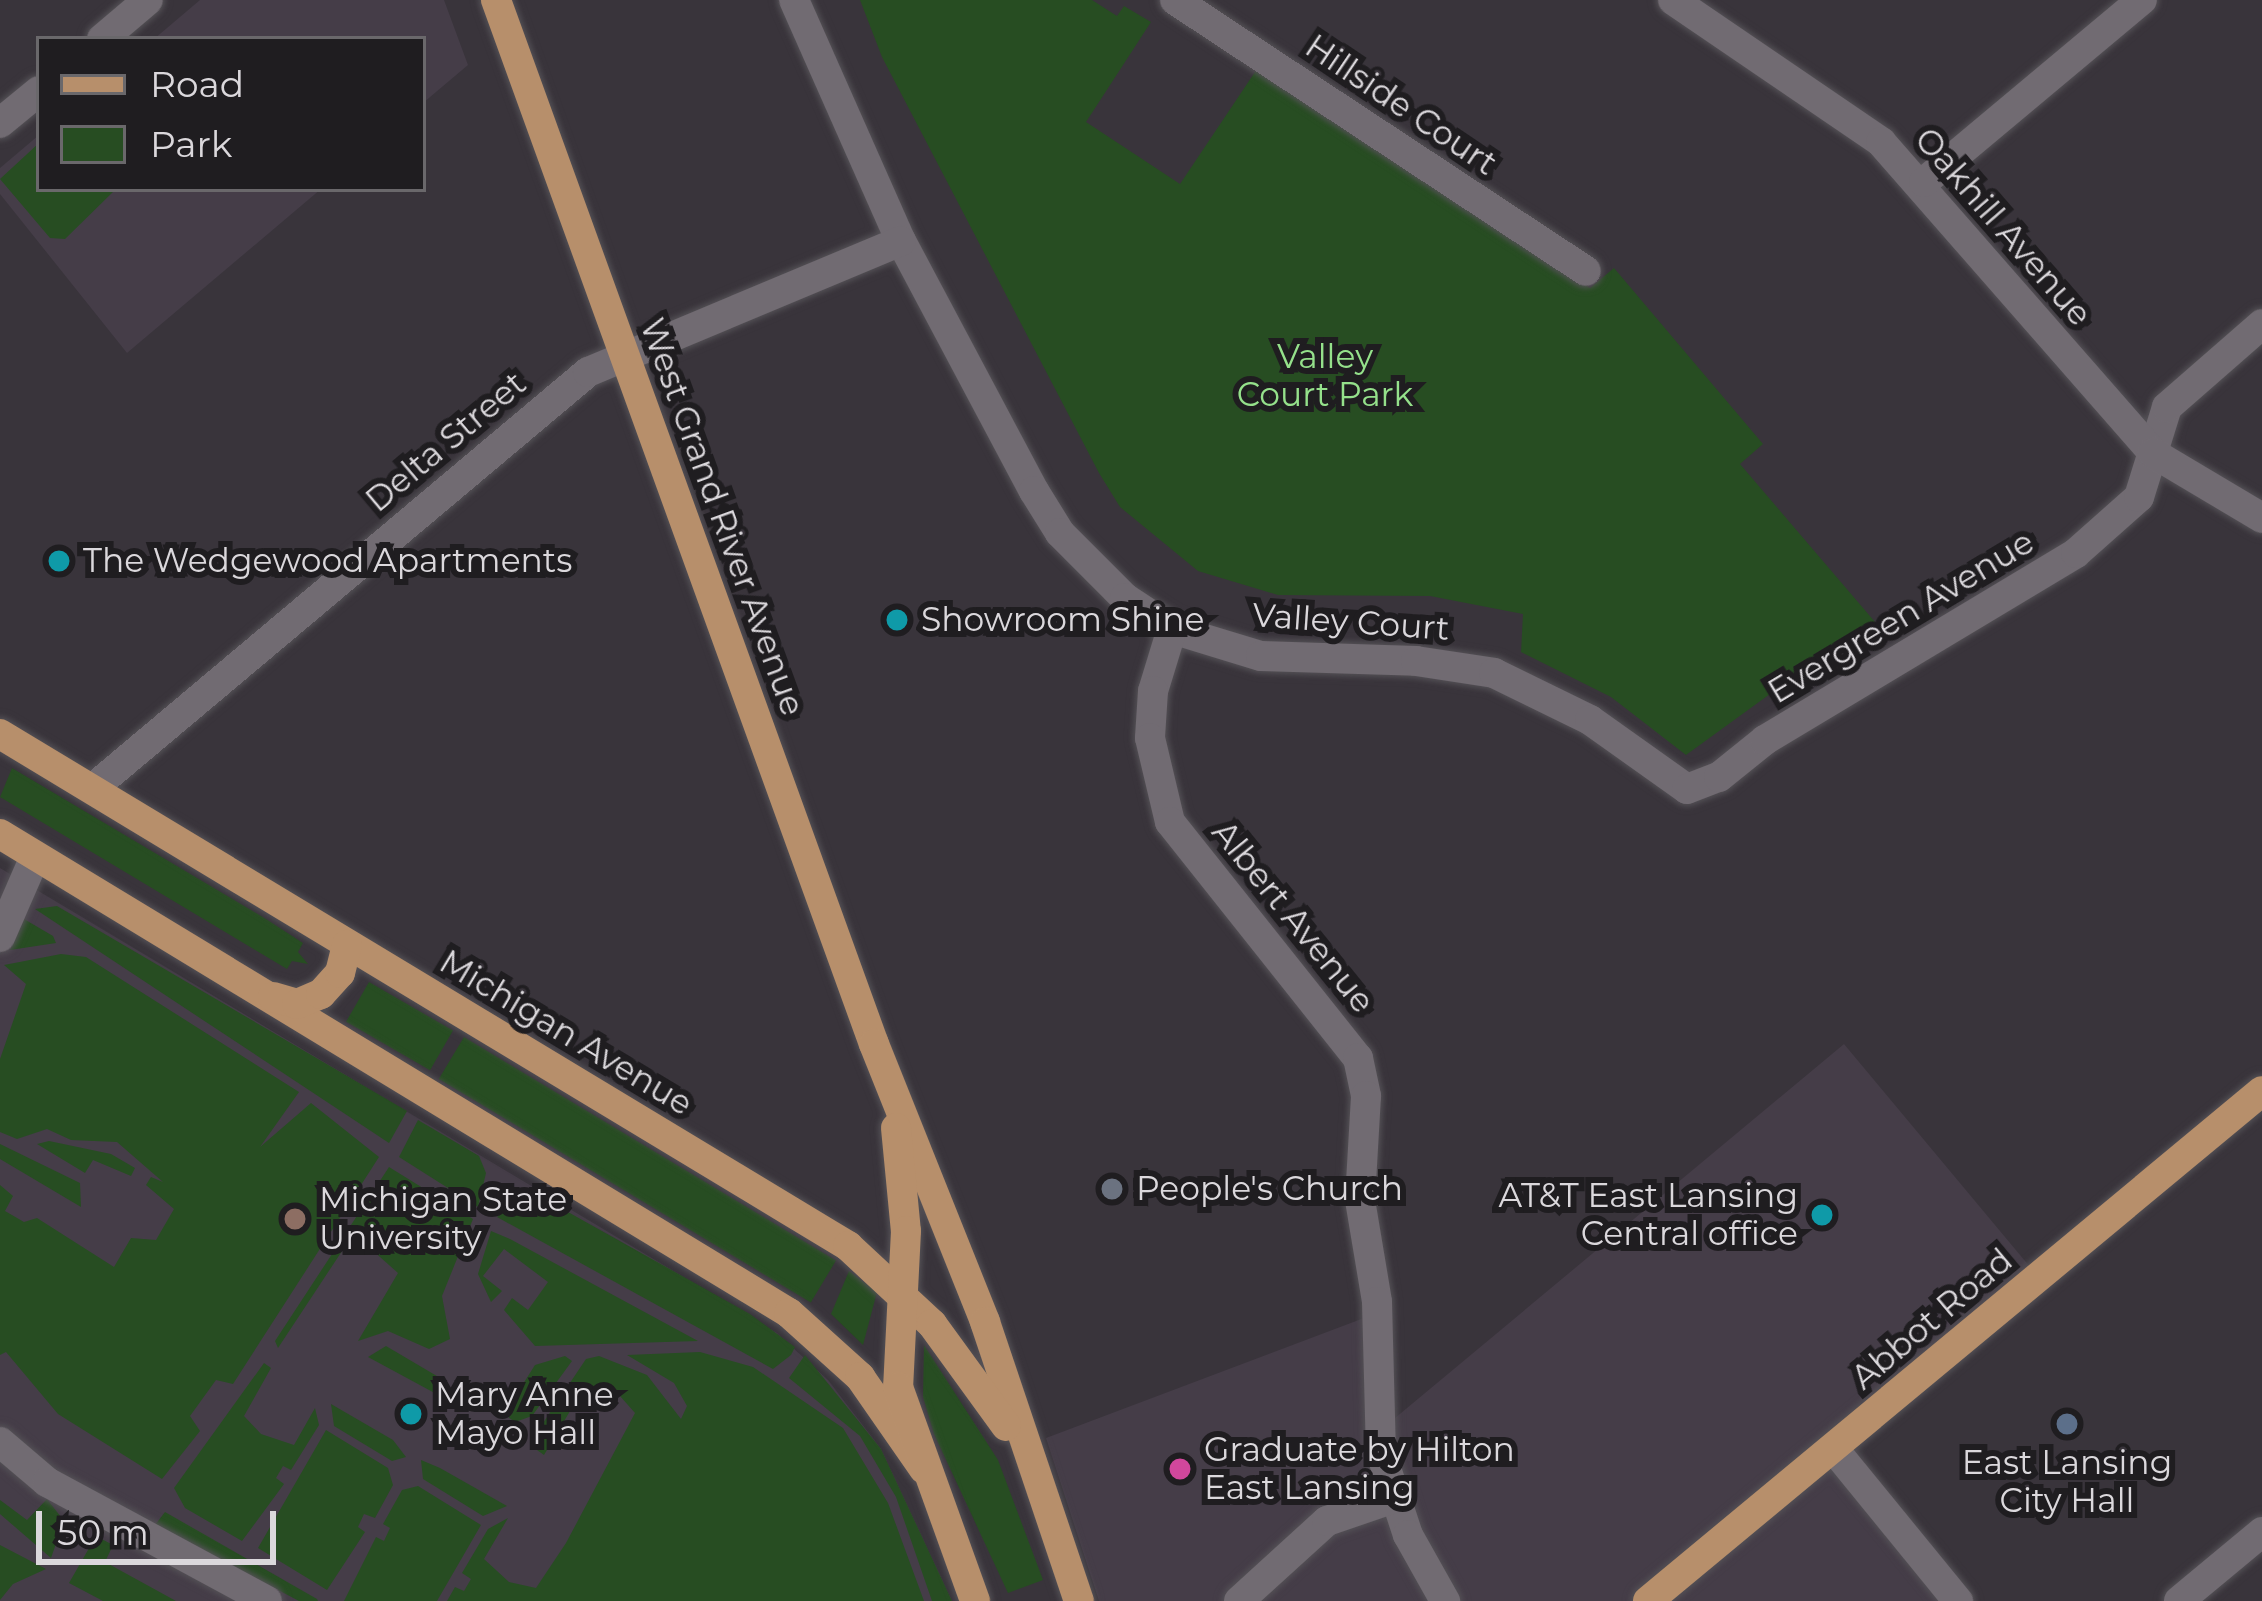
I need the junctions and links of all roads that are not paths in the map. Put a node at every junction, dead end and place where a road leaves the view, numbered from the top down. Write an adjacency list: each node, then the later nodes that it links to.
1 (148, 0): 7 (street)
2 (496, 0): 14 (main road, West Grand River Avenue)
3 (794, 0): 11 (street)
4 (1175, 0): 12 (street, Hillside Court)
5 (1672, 0): 10 (street, Oakhill Avenue)
6 (2142, 0): 10 (street)
7 (105, 36)
8 (36, 93): 9 (street)
9 (0, 123)
10 (1924, 182): 15 (street, Oakhill Avenue)
11 (901, 241): 14 (street, Delta Street); 17 (street, Valley Court)
12 (1586, 272)
13 (2262, 324): 15 (street, Evergreen Avenue)
14 (624, 357): 19 (street, Delta Street); 26 (main road, West Grand River Avenue)
15 (2153, 453): 16 (street, Oakhill Avenue); 20 (street, Evergreen Avenue)
16 (2262, 518)
17 (1172, 629): 20 (street, Valley Court); 33 (street, Albert Avenue)
18 (0, 734): 19 (main road, Michigan Avenue)
19 (92, 789): 24 (main road, Michigan Avenue)
20 (1688, 789)
21 (0, 834): 22 (main road)
22 (35, 856): 23 (street); 25 (main road)
23 (0, 937)
24 (347, 945): 25 (main road); 28 (main road, Michigan Avenue)
25 (267, 995): 32 (main road)
26 (880, 1058): 28 (main road, West Grand River Avenue); 31 (main road, West Grand River Avenue)
27 (2262, 1091): 30 (main road, Abbot Road)
28 (900, 1291): 31 (main road, Michigan Avenue); 32 (main road, West Grand River Avenue)
29 (0, 1442): 35 (street)
30 (1833, 1448): 40 (main road, Abbot Road); 41 (street)
31 (1030, 1467): 37 (main road, West Grand River Avenue)
32 (924, 1469): 36 (main road, West Grand River Avenue)
33 (1394, 1498): 38 (street); 39 (street, Albert Avenue)
34 (2262, 1532): 42 (street)
35 (266, 1601)
36 (975, 1601)
37 (1079, 1601)
38 (1239, 1601)
39 (1445, 1601)
40 (1648, 1601)
41 (1958, 1601)
42 (2179, 1601)

